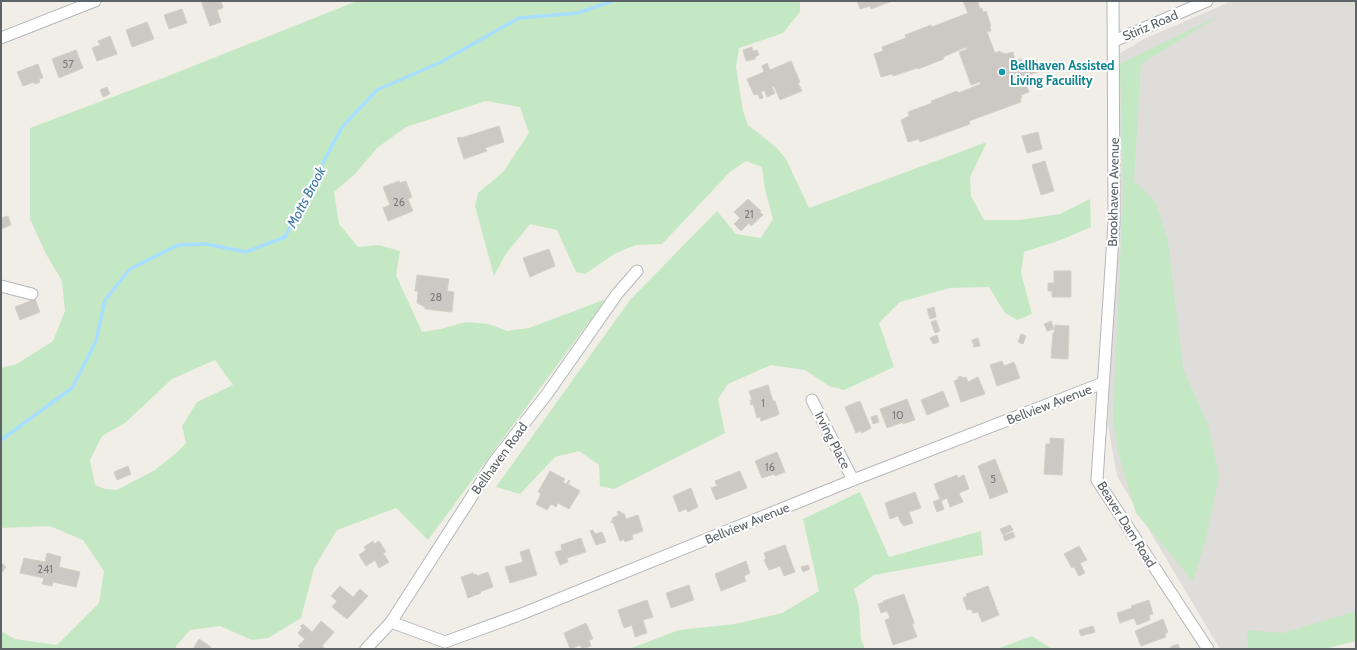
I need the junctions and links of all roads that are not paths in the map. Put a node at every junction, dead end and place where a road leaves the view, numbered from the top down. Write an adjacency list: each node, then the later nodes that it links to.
1 (95, 1): 4 (street)
2 (1113, 1): 5 (street, Brookhaven Avenue)
3 (1207, 1): 5 (street, Stiriz Road)
4 (1, 38)
5 (1114, 41): 9 (street, Brookhaven Avenue)
6 (638, 271): 12 (street, Bellhaven Road)
7 (1, 286): 8 (street)
8 (32, 294)
9 (1103, 383): 11 (street, Bellview Avenue); 14 (street, Beaver Dam Road)
10 (812, 400): 11 (street, Irving Place)
11 (853, 480): 12 (street, Bellview Avenue)
12 (391, 622): 13 (street, Bellhaven Road)
13 (366, 649)
14 (1208, 649)

